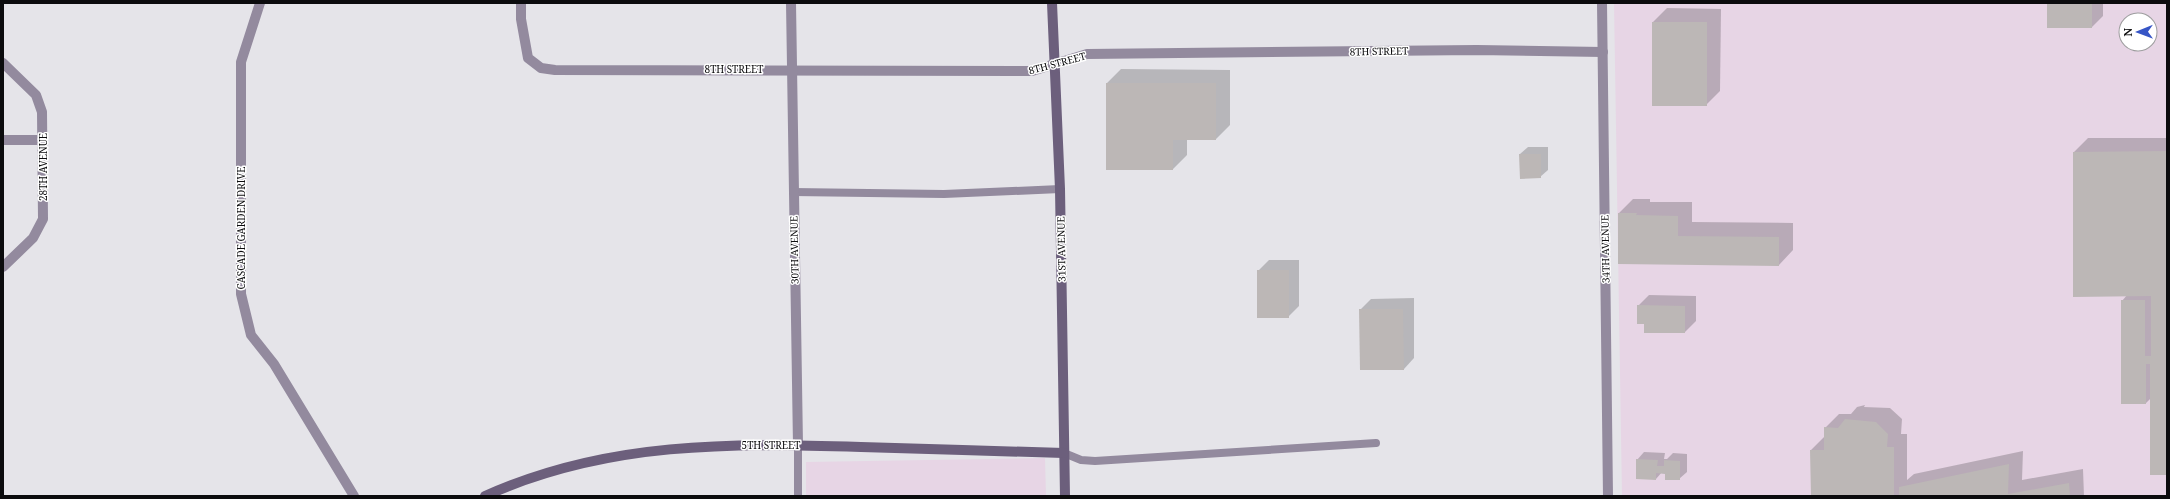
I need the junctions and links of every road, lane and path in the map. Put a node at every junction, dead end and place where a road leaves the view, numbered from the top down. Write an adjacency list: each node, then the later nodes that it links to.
1 (260, 3): 18 (street, CASCADE GARDEN DRIVE)
2 (521, 3): 9 (street, 8TH STREET)
3 (791, 3): 9 (street, 30TH AVENUE)
4 (1052, 3): 8 (street, 31ST AVENUE)
5 (1602, 3): 6 (street, 34TH AVENUE)
6 (1603, 52): 8 (street, 8TH STREET); 22 (street, 34TH AVENUE)
7 (4, 64): 11 (street, 28TH AVENUE)
8 (1055, 64): 9 (street, 8TH STREET); 12 (street, 31ST AVENUE)
9 (792, 69): 13 (street, 30TH AVENUE)
10 (3, 140): 11 (street)
11 (43, 140): 14 (street, 28TH AVENUE)
12 (1060, 189): 13 (lane); 17 (street, 31ST AVENUE)
13 (793, 192): 16 (street, 30TH AVENUE)
14 (3, 267)
15 (1376, 443): 17 (lane)
16 (798, 445): 17 (street, 5TH STREET); 19 (street, 5TH STREET); 20 (lane, 30TH AVENUE)
17 (1064, 454): 21 (street, 31ST AVENUE)
18 (354, 496)
19 (485, 496)
20 (798, 496)
21 (1065, 496)
22 (1608, 496)

